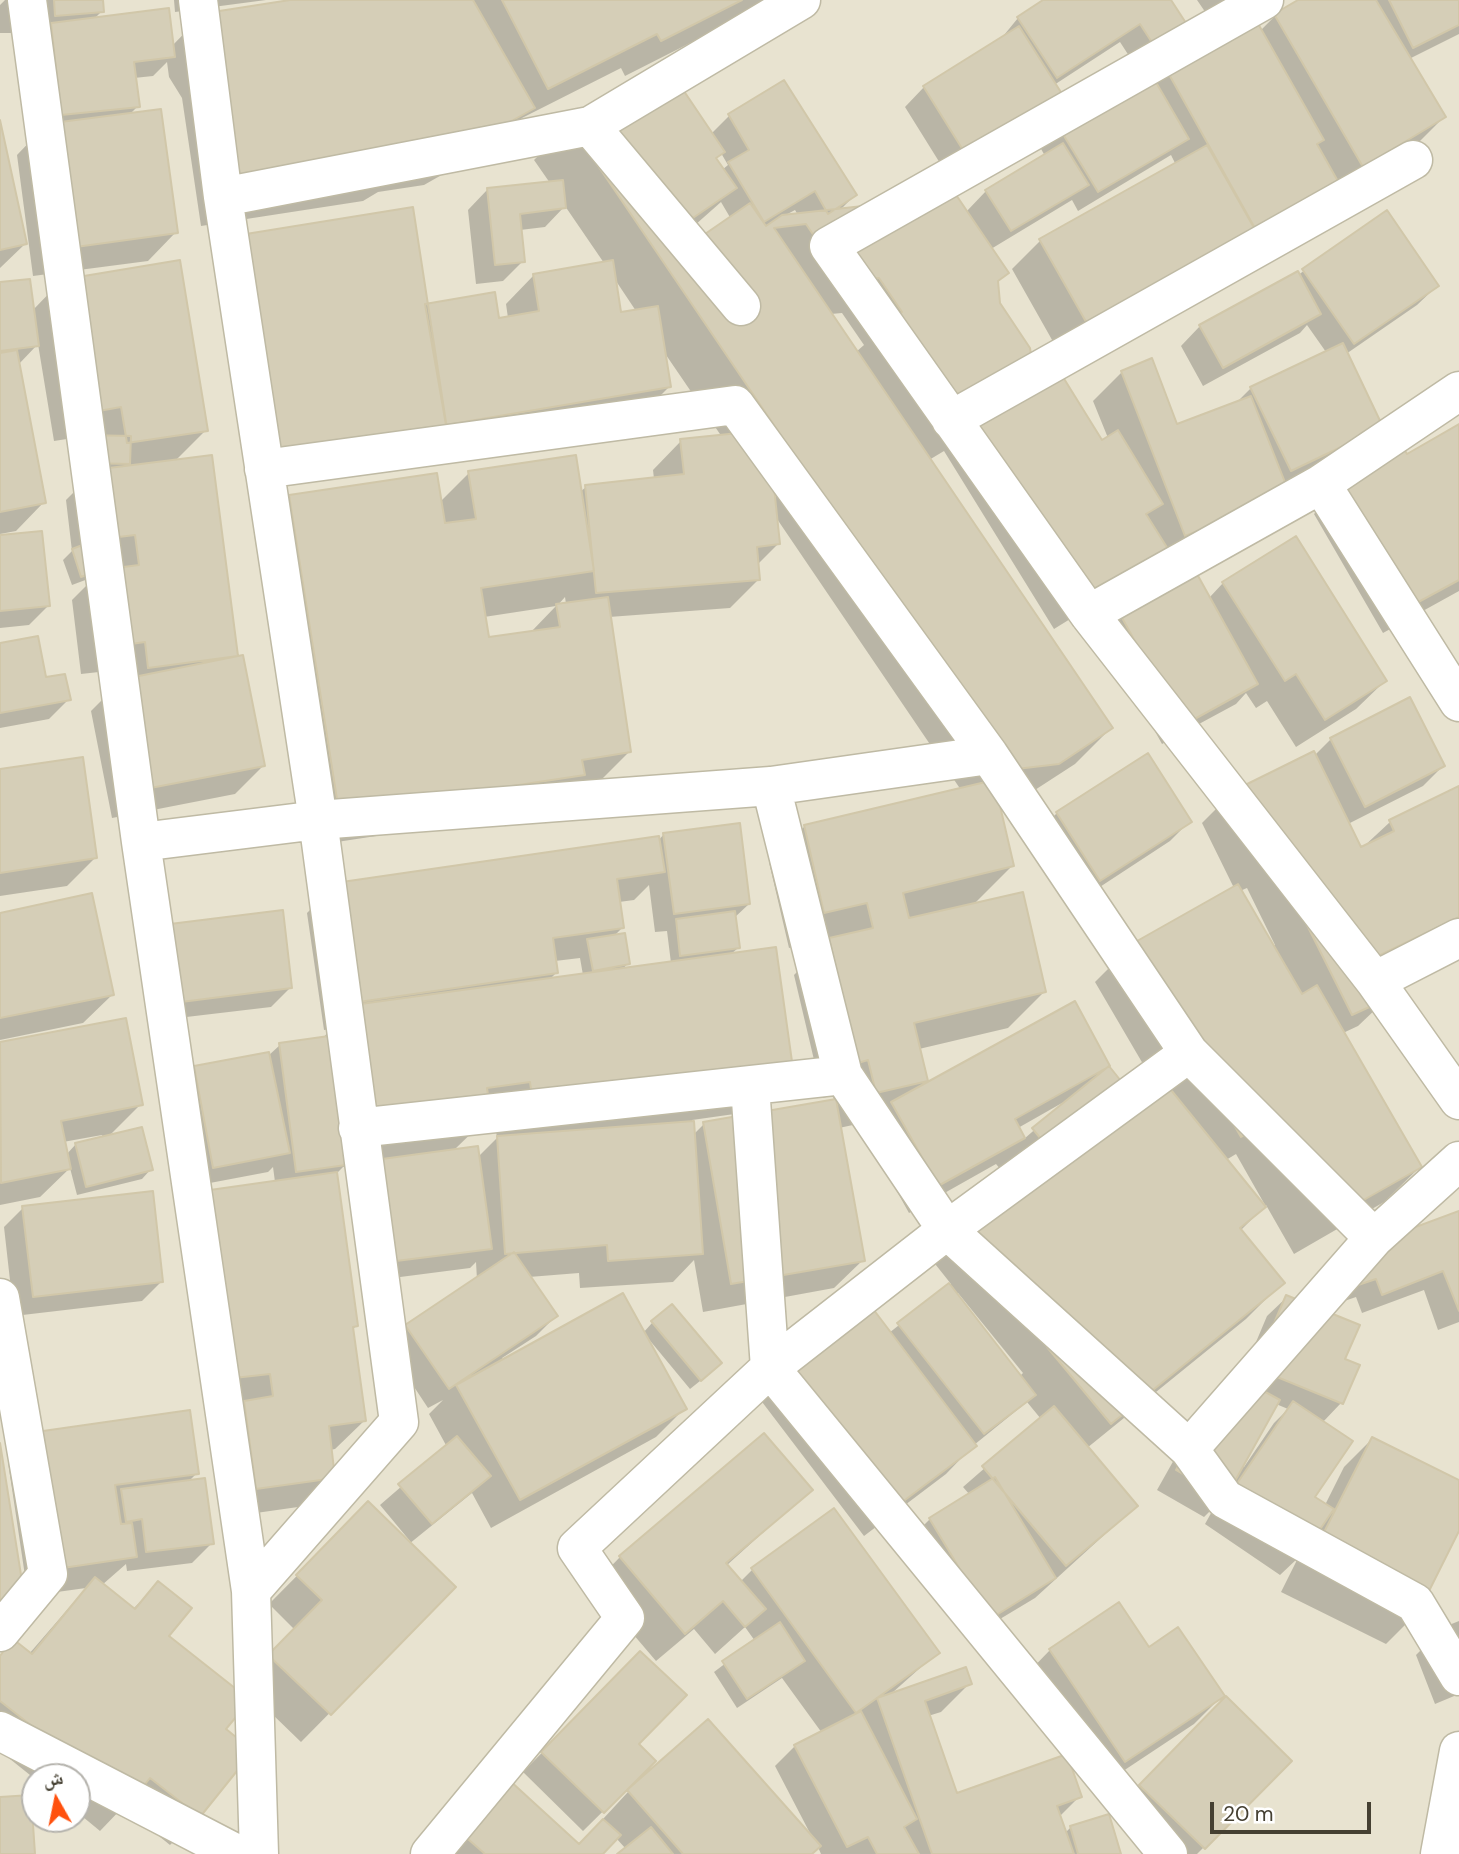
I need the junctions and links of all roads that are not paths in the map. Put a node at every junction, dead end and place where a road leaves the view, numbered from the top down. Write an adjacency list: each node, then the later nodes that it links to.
1 (27, 0): 18 (street)
2 (198, 0): 7 (street)
3 (802, 0): 5 (street)
4 (1264, 0): 10 (street)
5 (590, 126): 7 (street); 8 (street)
6 (1413, 160): 10 (street)
7 (223, 197): 11 (street)
8 (741, 306)
9 (1459, 391): 12 (street)
10 (951, 420): 13 (street)
11 (264, 469): 15 (street); 17 (street)
12 (1321, 484): 13 (street); 14 (street)
13 (1089, 614): 20 (street)
14 (1459, 702)
15 (989, 755): 16 (street); 21 (street)
16 (771, 786): 17 (street); 22 (street)
17 (318, 820): 18 (street); 25 (street)
18 (141, 842): 32 (street)
19 (1459, 938): 20 (street)
20 (1375, 981): 24 (street)
21 (1189, 1053): 27 (street); 28 (street)
22 (843, 1075): 23 (street); 27 (street)
23 (750, 1086): 25 (street); 30 (street)
24 (1459, 1100)
25 (358, 1128): 32 (street)
26 (1459, 1161): 28 (street)
27 (947, 1230): 30 (street); 31 (street)
28 (1374, 1238): 31 (street)
29 (0, 1298): 33 (street)
30 (770, 1368): 39 (street); 40 (street)
31 (1189, 1450): 34 (street)
32 (251, 1591): 38 (street)
33 (0, 1632)
34 (1459, 1676)
35 (0, 1731): 37 (street)
36 (1459, 1751): 41 (street)
37 (237, 1854)
38 (259, 1854)
39 (430, 1854)
40 (1168, 1854)
41 (1440, 1854)

